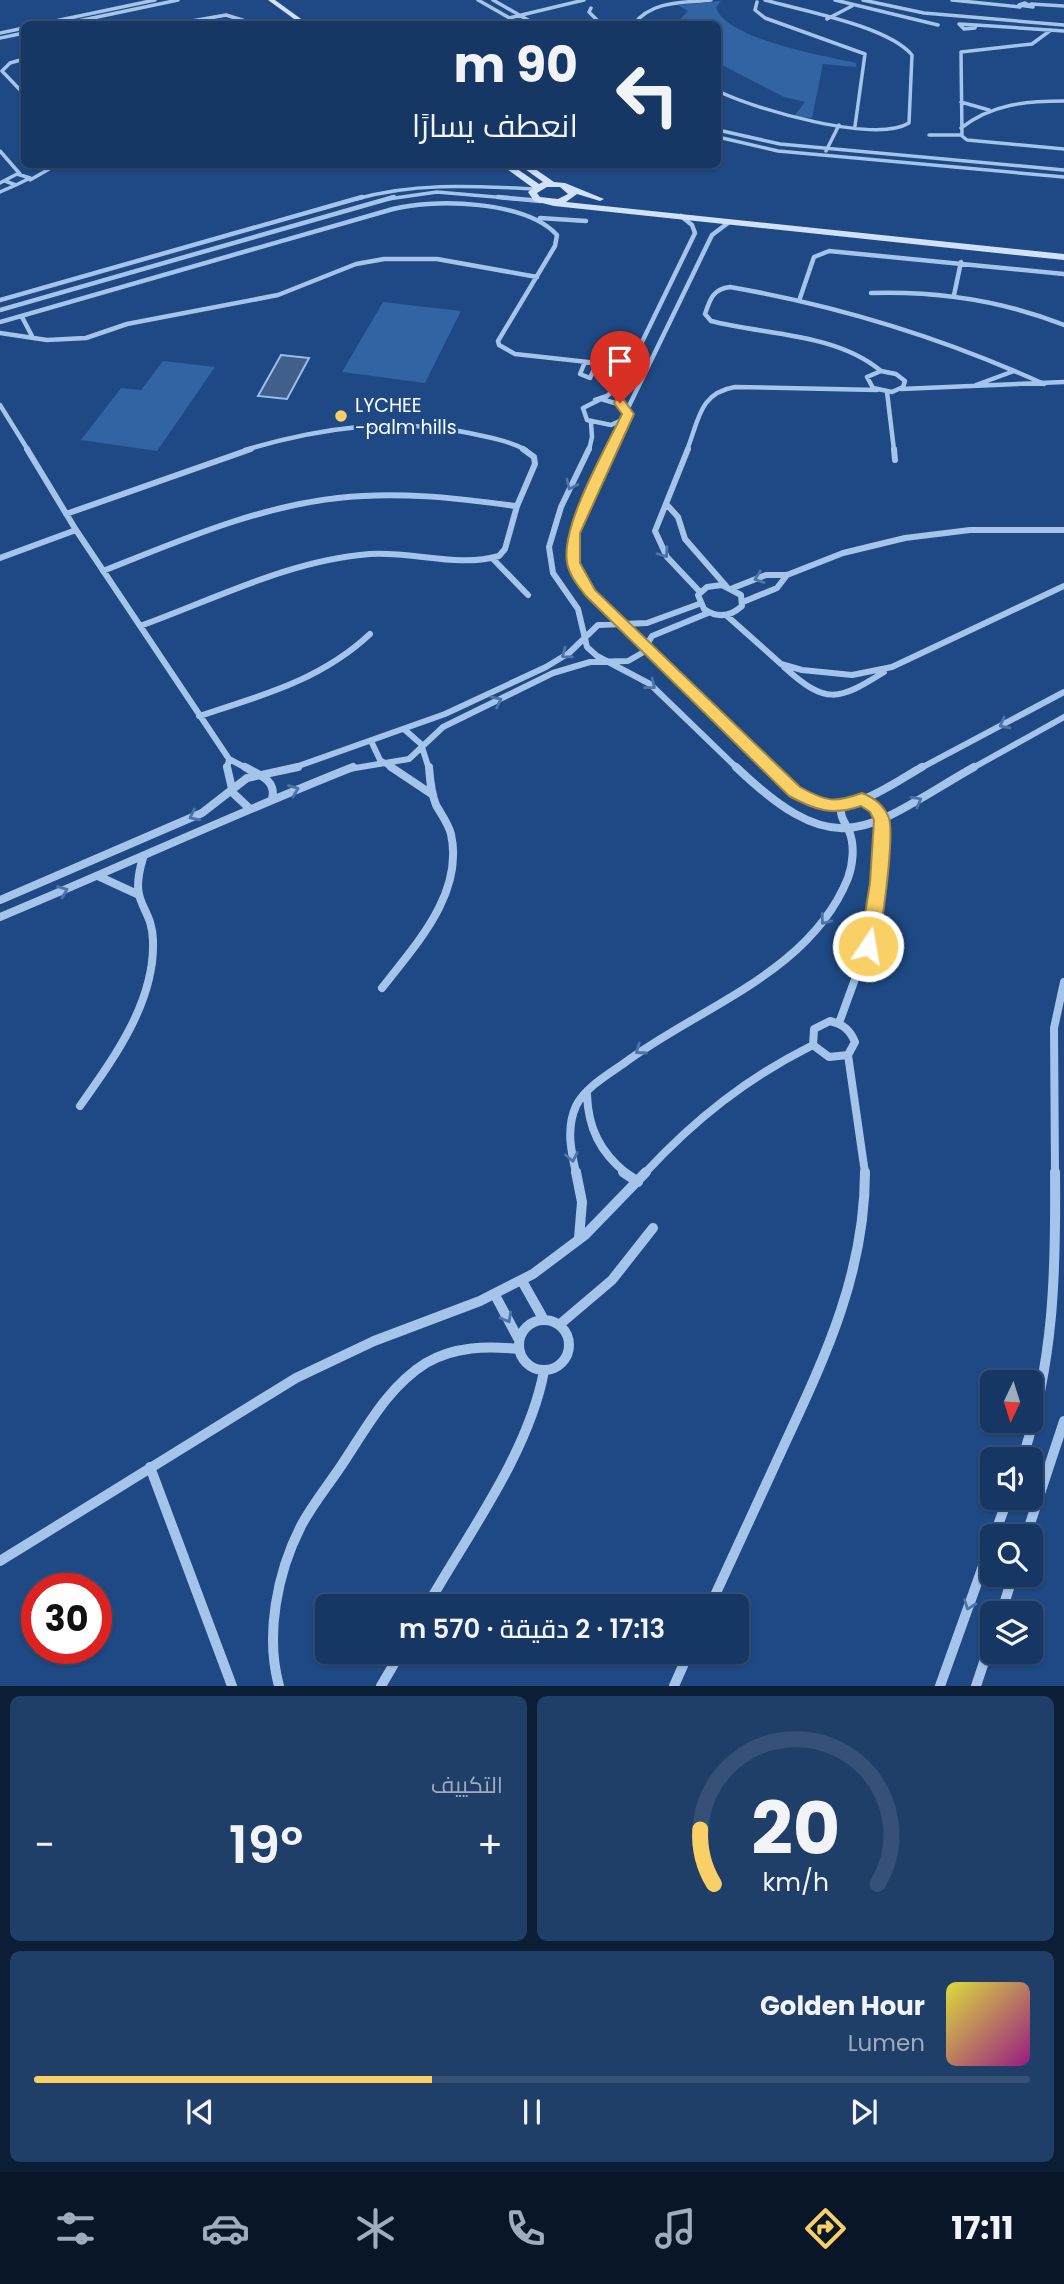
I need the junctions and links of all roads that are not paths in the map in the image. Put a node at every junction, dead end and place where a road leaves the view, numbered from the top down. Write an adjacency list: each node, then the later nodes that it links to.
1 (128, 0): 30 (street)
2 (155, 0): 30 (street)
3 (178, 0): 29 (street)
4 (271, 0): 43 (street)
5 (285, 0): 44 (street)
6 (487, 0): 18 (street)
7 (493, 0): 31 (street)
8 (567, 0): 31 (street)
9 (584, 0): 33 (street)
10 (683, 0): 21 (street)
11 (710, 0): 21 (street)
12 (765, 0): 22 (street); 36 (street)
13 (835, 0): 25 (street)
14 (863, 0): 32 (street)
15 (874, 0): 32 (street)
16 (954, 0): 23 (street)
17 (972, 0): 23 (street)
18 (480, 1): 34 (street)
19 (658, 1): 21 (street); 48 (street)
20 (750, 1): 22 (street)
21 (692, 2)
22 (757, 2): 63 (street)
23 (985, 2): 26 (street)
24 (1031, 5): 26 (street); 28 (street); 37 (street)
25 (852, 6): 36 (street); 51 (street)
26 (1021, 6): 35 (street)
27 (591, 8): 47 (street)
28 (1064, 8)
29 (135, 9): 39 (street); 40 (street)
30 (107, 10): 38 (street)
31 (515, 13): 33 (street); 34 (street)
32 (945, 14): 35 (street); 49 (street)
33 (520, 15): 34 (street); 46 (street)
34 (507, 17): 45 (street)
35 (1022, 18): 37 (street)
36 (827, 19): 63 (street)
37 (1032, 19): 49 (street)
38 (55, 21)
39 (78, 21)
40 (108, 21)
41 (190, 21): 42 (street)
42 (251, 21)
43 (301, 21)
44 (314, 21)
45 (514, 21)
46 (530, 21)
47 (598, 21)
48 (636, 21)
49 (1064, 23)
50 (976, 24): 52 (street)
51 (938, 25)
52 (1051, 30): 53 (street); 60 (street)
53 (1064, 31)
54 (21, 32): 55 (street)
55 (0, 36)
56 (21, 60): 57 (street)
57 (21, 91)
58 (721, 92): 62 (street)
59 (1064, 101): 61 (street)
60 (961, 102): 61 (street); 64 (street)
61 (989, 110): 64 (street)
62 (839, 125): 63 (street); 69 (street)
63 (855, 126)
64 (961, 128): 67 (street)
65 (721, 131): 69 (street)
66 (929, 135): 67 (street)
67 (962, 135): 70 (street)
68 (721, 138): 72 (street)
69 (826, 149): 72 (street); 76 (street)
70 (1064, 149)
71 (0, 151): 78 (street)
72 (825, 155): 79 (street)
73 (51, 168): 80 (street)
74 (509, 168): 84 (street)
75 (528, 168): 82 (street)
76 (1064, 170)
77 (0, 173): 81 (street)
78 (20, 174): 80 (street); 81 (street)
79 (1064, 177)
80 (30, 180): 83 (street)
81 (3, 181): 83 (street)
82 (551, 184): 84 (street); 85 (street)
83 (16, 185): 86 (street)
84 (535, 188): 87 (street); 88 (street)
85 (570, 189): 90 (street); 97 (street)
86 (0, 192)
87 (366, 195): 89 (street); 104 (street)
88 (541, 201): 89 (street); 90 (street)
89 (374, 202): 107 (street)
90 (554, 202): 91 (street)
91 (681, 216): 94 (street); 95 (street)
92 (539, 218): 93 (street); 100 (street); 108 (street)
93 (586, 221)
94 (728, 223): 96 (street); 97 (street)
95 (695, 233): 96 (street); 105 (street)
96 (712, 235): 106 (street)
97 (1063, 253)
98 (961, 262): 99 (street); 102 (street); 103 (street)
99 (1064, 274)
100 (537, 277): 114 (street); 115 (street)
101 (871, 293): 102 (street)
102 (954, 295): 111 (street)
103 (800, 298): 116 (street); 117 (street)
104 (0, 300)
105 (660, 304): 106 (street); 124 (street)
106 (678, 307): 126 (street)
107 (0, 310)
108 (22, 317): 109 (street); 114 (street)
109 (8, 321): 110 (street); 113 (street)
110 (0, 322)
111 (1063, 324)
112 (0, 333): 113 (street)
113 (9, 334): 114 (street)
114 (33, 338)
115 (585, 362)
116 (881, 371): 121 (street); 122 (street)
117 (1015, 371): 119 (street); 120 (street)
118 (1064, 382): 119 (street)
119 (1044, 384): 120 (street)
120 (970, 387): 121 (street)
121 (901, 389): 123 (street)
122 (877, 390): 123 (street); 131 (street)
123 (887, 392): 129 (street)
124 (595, 400): 126 (street); 128 (street)
125 (0, 405): 132 (street)
126 (627, 410): 127 (street)
127 (623, 421): 128 (street); 149 (street)
128 (592, 422): 152 (street, one-way to 152)
129 (895, 460)
130 (515, 506): 132 (street); 136 (street); 137 (street)
131 (667, 506): 140 (street); 141 (street, one-way to 141)
132 (66, 514): 133 (street)
133 (76, 530): 135 (street); 137 (street)
134 (1064, 530): 138 (street)
135 (0, 558)
136 (493, 559): 142 (street); 150 (street)
137 (103, 571): 150 (street)
138 (787, 575): 140 (street, one-way to 140); 143 (street)
139 (1064, 586): 156 (street)
140 (730, 587): 141 (street); 143 (street)
141 (700, 592): 144 (street)
142 (528, 595)
143 (743, 602): 147 (street)
144 (699, 604): 145 (street); 146 (street)
145 (708, 612): 147 (street); 148 (street)
146 (674, 613): 148 (street); 149 (street)
147 (726, 615): 155 (street)
148 (684, 623): 153 (street)
149 (623, 625): 152 (street); 153 (street)
150 (139, 626): 158 (street)
151 (370, 634): 158 (street)
152 (584, 639): 154 (street); 160 (street, one-way to 160)
153 (645, 646): 154 (street); 170 (street)
154 (608, 662): 162 (street, one-way to 154); 173 (street, one-way to 173)
155 (781, 664): 156 (street); 156 (street)
156 (892, 667)
157 (1064, 692): 169 (street, one-way to 169)
158 (200, 716): 163 (street)
159 (1064, 717): 172 (street, one-way to 159)
160 (405, 730): 161 (street); 162 (street)
161 (372, 743): 164 (street); 165 (street)
162 (424, 747): 164 (street); 167 (street)
163 (229, 759): 165 (street); 166 (street)
164 (388, 764): 167 (street); 168 (street, one-way to 164)
165 (264, 775): 166 (street); 168 (street)
166 (231, 790): 171 (street); 177 (street, one-way to 177)
167 (433, 795): 180 (street)
168 (271, 799): 171 (street)
169 (862, 799): 170 (street); 172 (street)
170 (841, 807): 173 (street)
171 (248, 808): 174 (street)
172 (882, 820): 173 (street); 182 (street)
173 (848, 829): 185 (street, one-way to 185)
174 (143, 858): 175 (street); 176 (street)
175 (98, 876): 176 (street); 178 (street, one-way to 175)
176 (137, 894): 186 (street)
177 (0, 900)
178 (0, 917)
179 (1064, 982): 181 (street)
180 (382, 988)
181 (1060, 1015): 197 (street)
182 (839, 1023): 183 (street); 184 (street)
183 (813, 1045): 184 (street); 187 (street)
184 (848, 1055): 203 (street)
185 (587, 1094): 187 (street); 189 (street, one-way to 189)
186 (80, 1106)
187 (638, 1182): 189 (street)
188 (653, 1228): 193 (street)
189 (579, 1238): 190 (street)
190 (522, 1281): 191 (street); 192 (street)
191 (495, 1295): 194 (street, one-way to 194); 198 (street)
192 (544, 1320): 193 (street); 194 (street)
193 (559, 1325): 195 (street)
194 (519, 1345): 195 (street); 208 (street)
195 (544, 1371): 202 (street)
196 (1064, 1422): 199 (street)
197 (1026, 1447)
198 (150, 1467): 200 (street); 207 (street)
199 (1030, 1524)
200 (0, 1561)
201 (980, 1575): 211 (street, one-way to 211)
202 (434, 1594)
203 (716, 1594)
204 (394, 1664): 209 (street)
205 (684, 1664): 210 (street)
206 (983, 1664): 212 (street)
207 (232, 1685)
208 (279, 1685)
209 (381, 1685)
210 (674, 1685)
211 (940, 1685)
212 (976, 1685)

